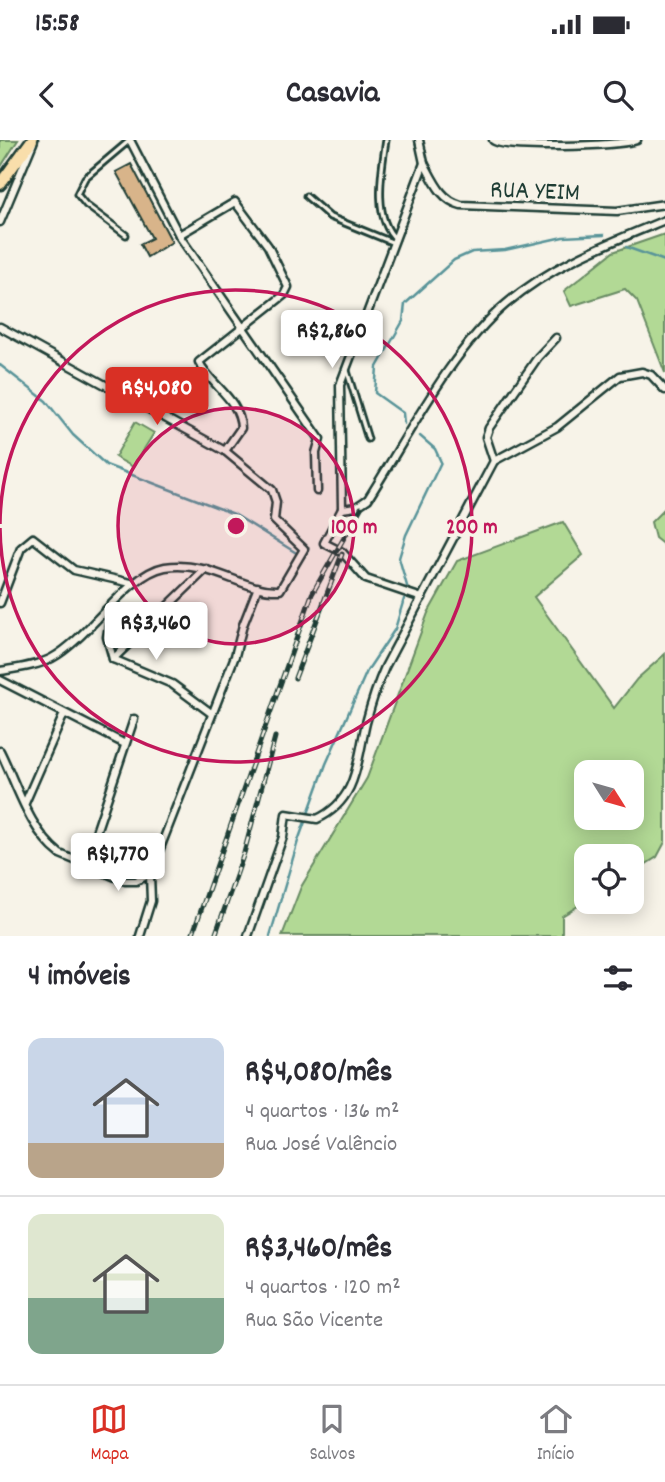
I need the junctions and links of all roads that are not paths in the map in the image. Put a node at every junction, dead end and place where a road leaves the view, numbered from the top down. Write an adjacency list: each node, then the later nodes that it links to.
1 (33, 140): 8 (main road); 12 (street)
2 (130, 140): 13 (lane); 14 (street)
3 (386, 140): 15 (lane)
4 (419, 140): 7 (street)
5 (493, 140): 6 (street)
6 (637, 140)
7 (424, 163): 10 (street, RUA YEIM); 15 (street)
8 (0, 184)
9 (306, 196): 15 (lane)
10 (665, 204)
11 (665, 220): 25 (street)
12 (0, 222)
13 (126, 235)
14 (180, 235): 17 (street); 17 (street)
15 (396, 242): 19 (street)
16 (0, 327): 22 (street)
17 (243, 328): 22 (street); 24 (street)
18 (556, 338): 23 (street)
19 (346, 369): 21 (lane); 25 (street)
20 (665, 390): 23 (street)
21 (368, 439)
22 (225, 451): 28 (street)
23 (495, 461): 29 (street)
24 (317, 491)
25 (342, 509): 29 (street)
26 (206, 569): 27 (street); 28 (street); 32 (street)
27 (131, 583): 30 (street); 31 (street)
28 (258, 587): 35 (street)
29 (422, 598): 44 (street)
30 (0, 603)
31 (112, 607): 32 (street); 33 (street)
32 (113, 659): 35 (street)
33 (0, 671)
34 (0, 680): 36 (street)
35 (211, 713): 42 (street)
36 (64, 714): 38 (street); 40 (street)
37 (134, 719): 38 (street)
38 (125, 744): 41 (street)
39 (0, 751): 40 (street)
40 (24, 803): 41 (street)
41 (85, 865): 42 (street)
42 (150, 874): 43 (street)
43 (140, 936)
44 (248, 936)

